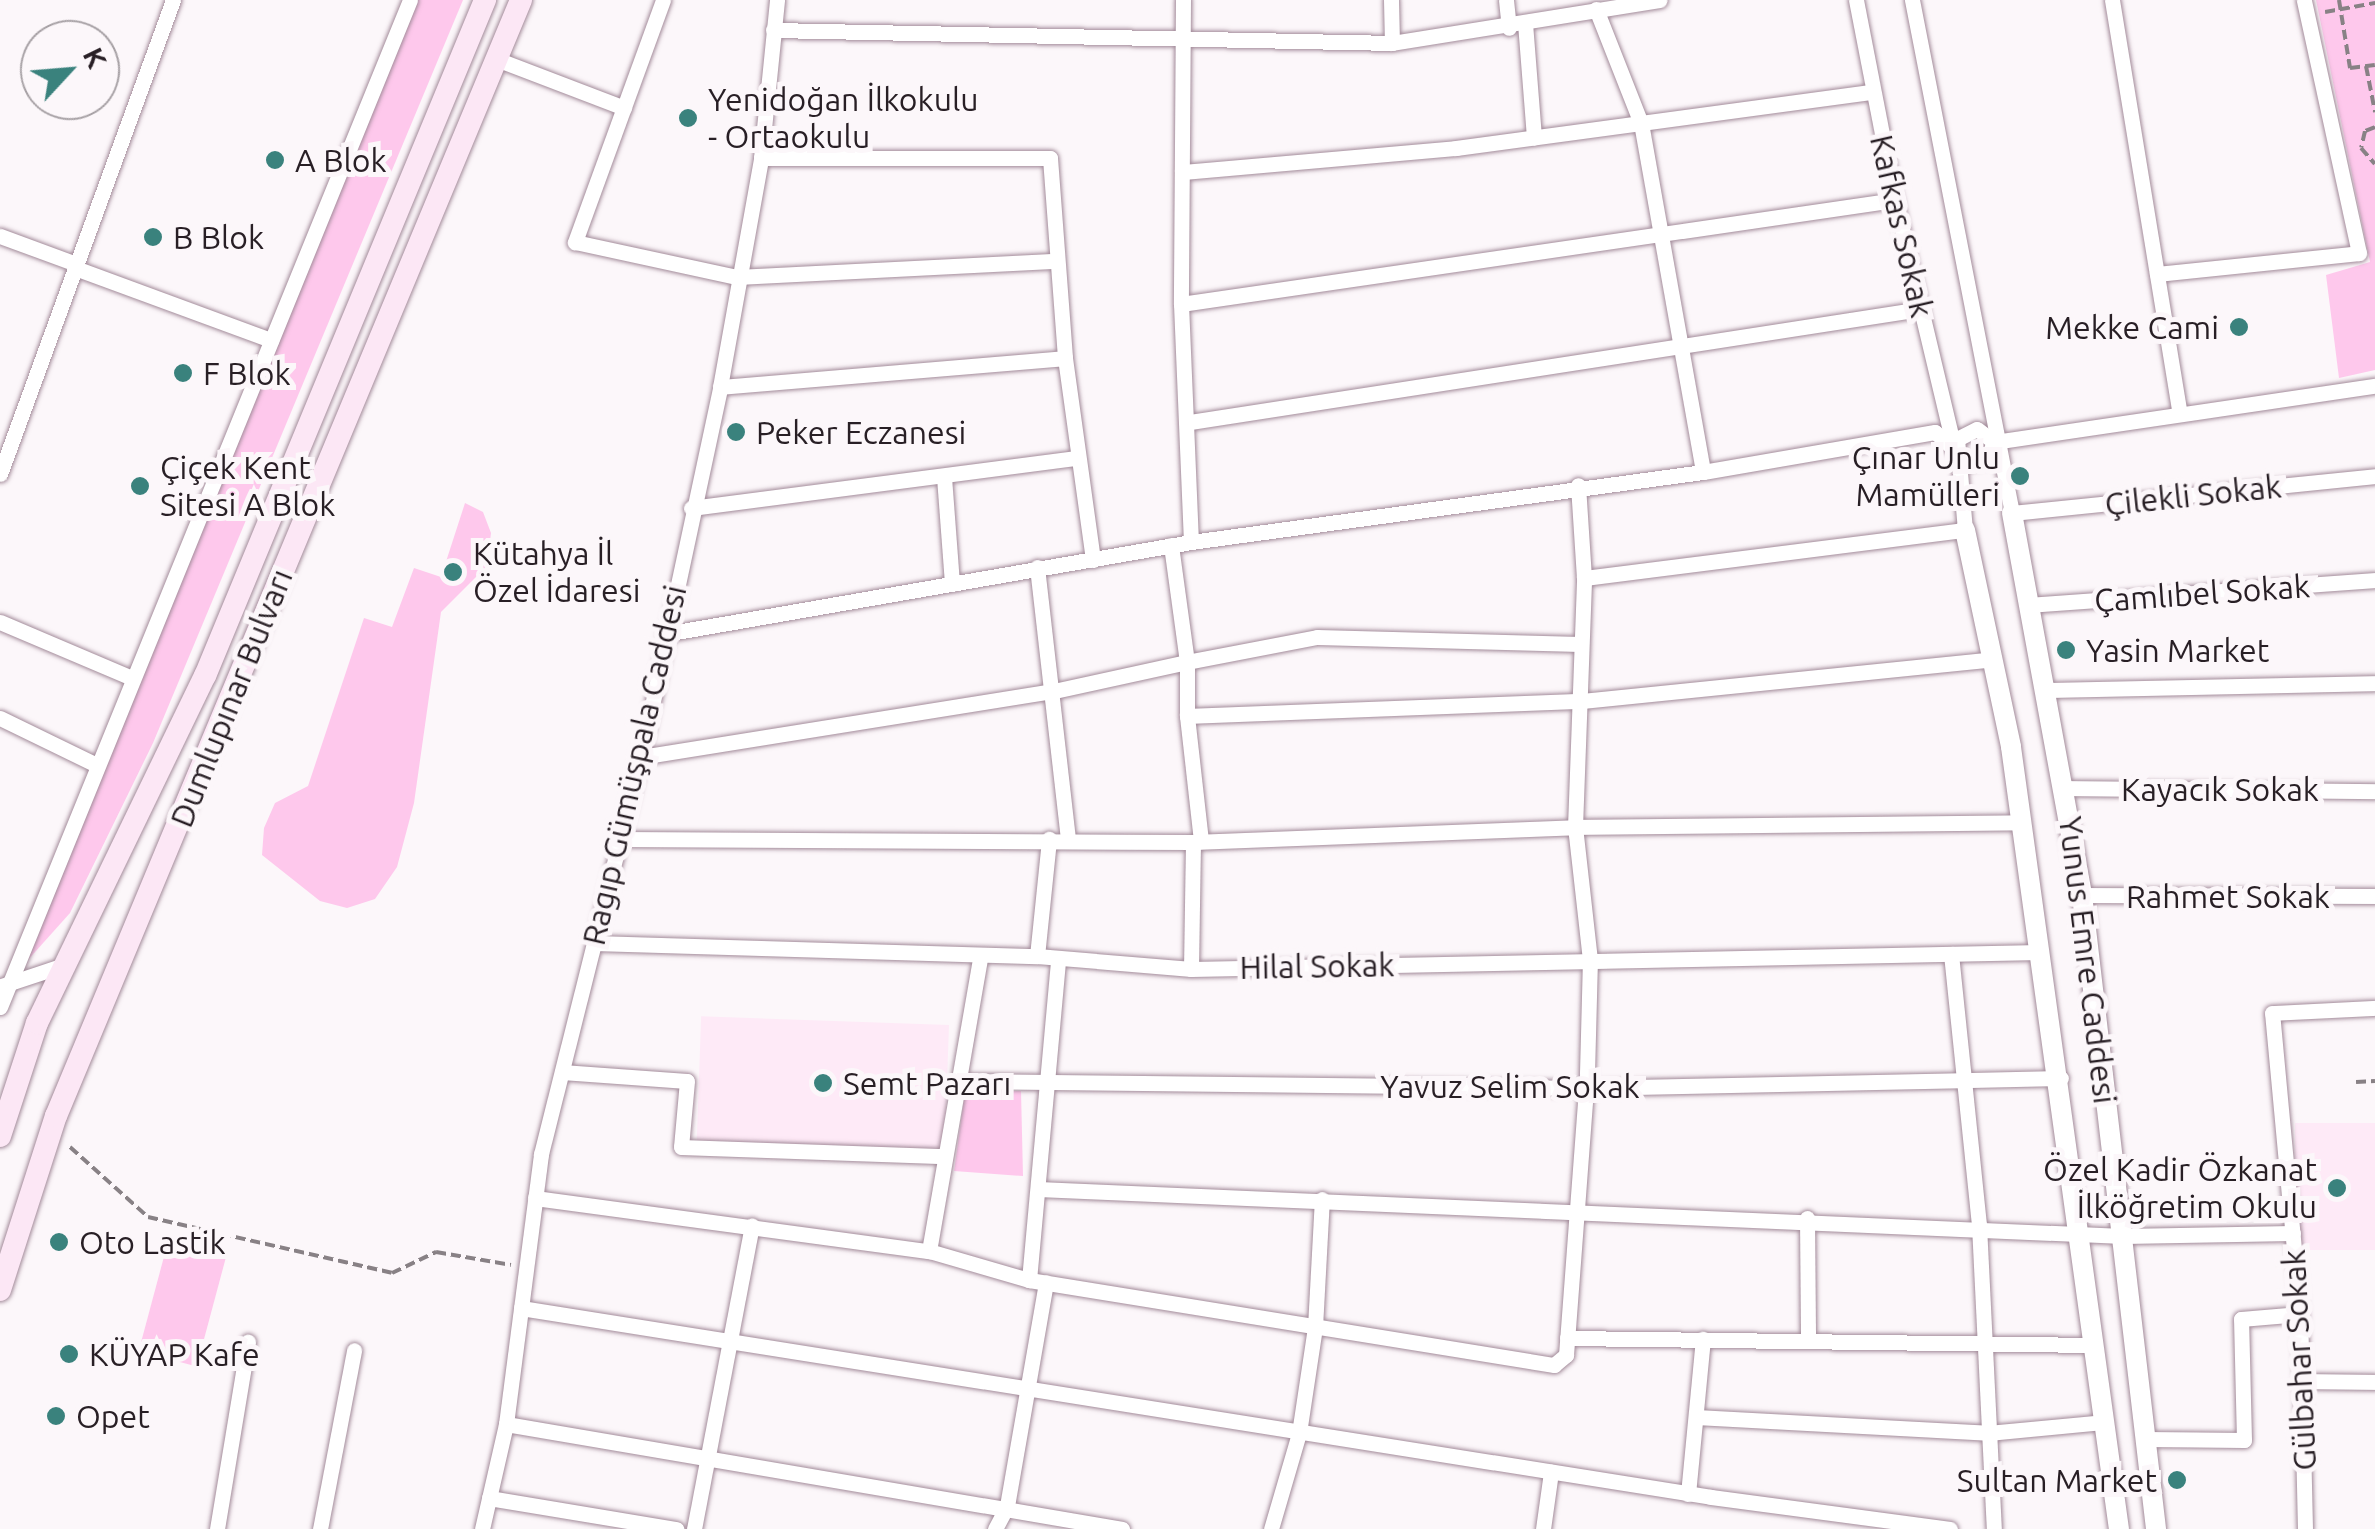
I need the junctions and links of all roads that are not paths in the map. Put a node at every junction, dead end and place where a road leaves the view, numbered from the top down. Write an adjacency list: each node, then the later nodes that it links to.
1 (172, 0): 32 (street)
2 (410, 0): 37 (street)
3 (486, 0): 94 (main road, Dumlupınar Bulvarı)
4 (521, 0): 21 (main road, Dumlupınar Bulvarı)
5 (663, 0): 23 (street)
6 (776, 0): 18 (street, Ragıp Gümüşpala Caddesi)
7 (1183, 0): 19 (street)
8 (1391, 0): 20 (street)
9 (1506, 0): 17 (street)
10 (1660, 0): 15 (street)
11 (1856, 0): 22 (street, Kafkas Sokak)
12 (1912, 0): 44 (street)
13 (2112, 0): 33 (street)
14 (2305, 7): 33 (street)
15 (1596, 9): 16 (street); 24 (street)
16 (1526, 23): 17 (street); 25 (street)
17 (1509, 28): 20 (street)
18 (773, 30): 19 (street); 26 (street, Ragıp Gümüşpala Caddesi)
19 (1180, 42): 20 (street); 27 (street)
20 (1392, 42)
21 (496, 58): 23 (street); 119 (main road, Dumlupınar Bulvarı)
22 (1872, 92): 24 (street); 28 (street, Kafkas Sokak)
23 (624, 108): 34 (street)
24 (1642, 123): 25 (street); 29 (street)
25 (1534, 138): 27 (street)
26 (761, 158): 31 (street); 34 (street, Ragıp Gümüşpala Caddesi)
27 (1182, 172): 35 (street)
28 (1894, 200): 29 (street); 36 (street, Kafkas Sokak)
29 (1659, 234): 35 (street); 38 (street)
30 (0, 236): 32 (street)
31 (1057, 260): 34 (street); 39 (street)
32 (76, 266): 37 (street); 48 (street)
33 (2157, 274): 42 (street)
34 (736, 278): 41 (street, Ragıp Gümüşpala Caddesi)
35 (1181, 304): 43 (street)
36 (1921, 309): 38 (street); 45 (street, Kafkas Sokak)
37 (271, 340): 68 (street)
38 (1684, 342): 43 (street); 47 (street)
39 (1066, 358): 41 (street); 46 (street)
40 (2375, 386): 42 (street)
41 (720, 387): 52 (street, Ragıp Gümüşpala Caddesi)
42 (2179, 412): 44 (street)
43 (1190, 422): 55 (street)
44 (1994, 442): 45 (street); 45 (street); 53 (street)
45 (1955, 451): 47 (street); 54 (street, Kafkas Sokak)
46 (1077, 458): 50 (street); 57 (street)
47 (1703, 472): 51 (street)
48 (0, 474)
49 (2375, 476): 53 (street, Çilekli Sokak)
50 (944, 477): 52 (street); 61 (street)
51 (1578, 485): 55 (street); 59 (street)
52 (691, 508): 64 (street, Ragıp Gümüşpala Caddesi)
53 (2012, 513): 62 (street, Yunus Emre Caddesi)
54 (1966, 530): 59 (street); 66 (street)
55 (1191, 542): 56 (street)
56 (1171, 545): 57 (street); 67 (street)
57 (1092, 560): 58 (street)
58 (1037, 568): 61 (street); 71 (street)
59 (1584, 578): 65 (street)
60 (2375, 580): 62 (street, Çamlıbel Sokak)
61 (952, 584): 64 (street)
62 (2028, 606): 70 (street, Yunus Emre Caddesi)
63 (0, 622): 68 (street)
64 (666, 634): 75 (street, Ragıp Gümüşpala Caddesi)
65 (1580, 644): 67 (street); 72 (street)
66 (1988, 660): 72 (street); 79 (street)
67 (1187, 662): 71 (street); 73 (street)
68 (132, 678): 76 (street)
69 (2375, 683): 70 (street)
70 (2044, 690): 77 (street, Yunus Emre Caddesi)
71 (1054, 691): 75 (street); 81 (street)
72 (1582, 701): 73 (street); 80 (street)
73 (1187, 716): 84 (street)
74 (0, 718): 76 (street)
75 (640, 757): 82 (street, Ragıp Gümüşpala Caddesi)
76 (97, 765): 96 (street)
77 (2065, 788): 78 (street, Kayacık Sokak); 85 (street, Yunus Emre Caddesi)
78 (2375, 791)
79 (2022, 822): 80 (street); 88 (street)
80 (1575, 827): 84 (street); 92 (street)
81 (1068, 839): 83 (street); 84 (street)
82 (617, 840): 83 (street); 87 (street, Ragıp Gümüşpala Caddesi)
83 (1049, 840): 90 (street)
84 (1198, 841): 95 (street)
85 (2082, 895): 86 (street, Rahmet Sokak); 116 (street, Yunus Emre Caddesi)
86 (2375, 896)
87 (594, 943): 91 (street, Hilal Sokak); 99 (street, Ragıp Gümüşpala Caddesi)
88 (2041, 952): 89 (street, Hilal Sokak); 100 (street)
89 (1951, 954): 92 (street, Hilal Sokak); 103 (street)
90 (1037, 956): 91 (street, Hilal Sokak); 93 (street, Hilal Sokak)
91 (980, 959): 101 (street)
92 (1590, 960): 95 (street, Hilal Sokak); 104 (street)
93 (1058, 961): 95 (street, Hilal Sokak); 102 (street)
94 (64, 965): 96 (street); 105 (main road, Dumlupınar Bulvarı)
95 (1191, 969)
96 (3, 986): 97 (street)
97 (0, 1007)
98 (2375, 1008): 115 (street, Gülbahar Sokak)
99 (562, 1072): 106 (street); 108 (street, Ragıp Gümüşpala Caddesi)
100 (2061, 1078): 103 (street, Yavuz Selim Sokak); 114 (street)
101 (959, 1081): 102 (street, Yavuz Selim Sokak); 106 (street)
102 (1048, 1082): 104 (street, Yavuz Selim Sokak); 107 (street)
103 (1961, 1082): 104 (street, Yavuz Selim Sokak); 113 (street)
104 (1586, 1088): 110 (street)
105 (0, 1136)
106 (945, 1156): 117 (street)
107 (1038, 1189): 109 (street); 118 (street)
108 (535, 1198): 112 (street); 120 (street, Ragıp Gümüşpala Caddesi)
109 (1322, 1199): 110 (street); 122 (street)
110 (1577, 1208): 111 (street); 124 (street)
111 (1807, 1218): 113 (street); 126 (street)
112 (752, 1226): 117 (street); 123 (street)
113 (1979, 1226): 114 (street); 128 (street)
114 (2080, 1230): 116 (street); 129 (street)
115 (2293, 1234): 116 (street); 121 (street, Gülbahar Sokak)
116 (2123, 1236): 139 (street, Yunus Emre Caddesi)
117 (930, 1251): 118 (street)
118 (1038, 1281): 122 (street); 133 (street)
119 (0, 1290)
120 (521, 1308): 123 (street); 136 (street, Ragıp Gümüşpala Caddesi)
121 (2300, 1314): 131 (street, Gülbahar Sokak); 139 (street)
122 (1315, 1326): 124 (street); 137 (street)
123 (729, 1338): 133 (street); 140 (street)
124 (1567, 1338): 125 (street)
125 (1704, 1339): 126 (street); 134 (street)
126 (1808, 1340): 128 (street)
127 (248, 1342): 145 (street)
128 (1985, 1342): 129 (street); 138 (street)
129 (2095, 1345): 135 (street)
130 (354, 1350): 146 (street)
131 (2304, 1381): 132 (street); 158 (street, Gülbahar Sokak)
132 (2375, 1382)
133 (1030, 1390): 137 (street); 144 (street)
134 (1696, 1416): 138 (street); 142 (street)
135 (2105, 1422): 138 (street); 156 (street)
136 (506, 1424): 140 (street); 143 (street, Ragıp Gümüşpala Caddesi)
137 (1299, 1432): 141 (street); 152 (street)
138 (1988, 1433): 155 (street)
139 (2144, 1439): 157 (street, Yunus Emre Caddesi)
140 (708, 1456): 144 (street); 149 (street)
141 (1550, 1472): 142 (street); 153 (street)
142 (1688, 1494): 154 (street)
143 (489, 1498): 147 (street, Ragıp Gümüşpala Caddesi); 148 (street)
144 (1006, 1506): 150 (street); 151 (street)
145 (217, 1529)
146 (320, 1529)
147 (482, 1529)
148 (676, 1529)
149 (694, 1529)
150 (995, 1529)
151 (1122, 1529)
152 (1271, 1529)
153 (1543, 1529)
154 (1950, 1529)
155 (1994, 1529)
156 (2119, 1529)
157 (2156, 1529)
158 (2305, 1529)

